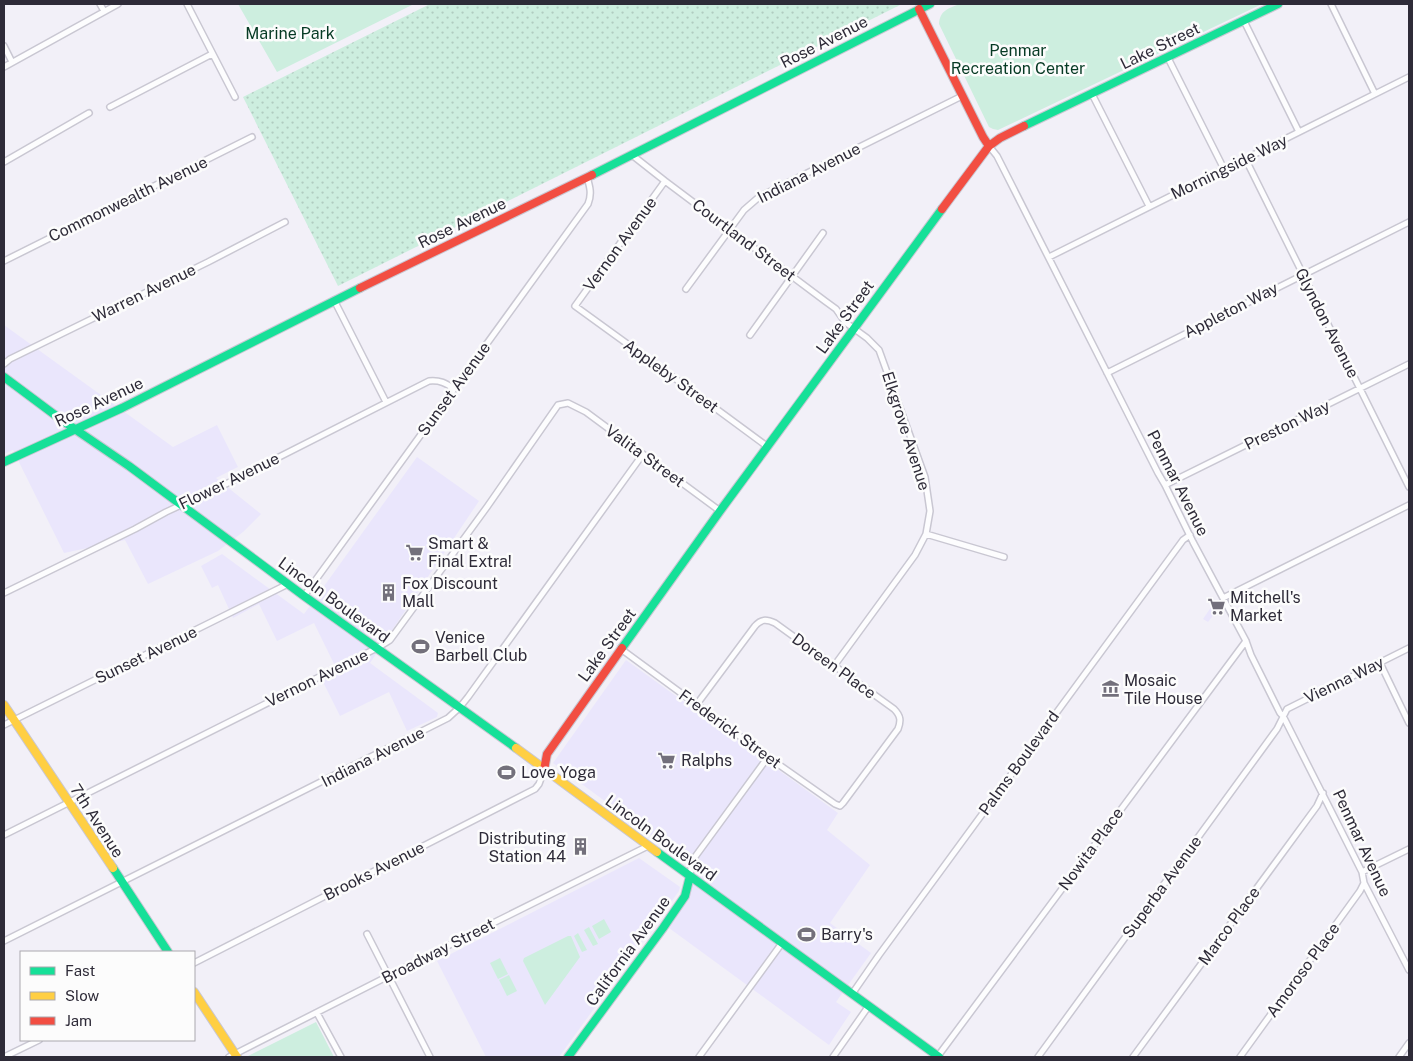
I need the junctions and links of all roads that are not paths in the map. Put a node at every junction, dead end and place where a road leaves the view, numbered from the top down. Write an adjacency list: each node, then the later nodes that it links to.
1 (100, 4): 8 (street)
2 (118, 4): 8 (street)
3 (187, 4): 11 (street)
4 (930, 4): 7 (main road, Rose Avenue)
5 (1278, 4): 9 (main road, Lake Street)
6 (1331, 4): 17 (street)
7 (919, 9): 19 (main road, Penmar Avenue); 25 (main road, Rose Avenue)
8 (104, 11): 13 (street)
9 (1244, 21): 12 (main road, Lake Street); 22 (street)
10 (4, 46): 13 (street)
11 (212, 54): 18 (street); 20 (street)
12 (1168, 58): 16 (main road, Lake Street); 28 (street)
13 (12, 62): 14 (street)
14 (4, 67)
15 (1409, 77): 17 (street, Morningside Way)
16 (1092, 94): 24 (main road, Lake Street); 31 (street)
17 (1375, 94): 22 (street, Morningside Way)
18 (235, 96)
19 (962, 96): 24 (main road, Penmar Avenue); 34 (street, Indiana Avenue)
20 (110, 107)
21 (89, 113): 27 (street)
22 (1299, 132): 26 (street, Morningside Way)
23 (252, 137): 37 (street, Commonwealth Avenue)
24 (989, 146): 36 (street, Penmar Avenue); 43 (main road, Lake Street)
25 (632, 155): 29 (main road, Rose Avenue); 30 (street, Courtland Street)
26 (1246, 160): 28 (street, Morningside Way); 39 (street, Glyndon Avenue)
27 (4, 162)
28 (1224, 169): 31 (street, Morningside Way)
29 (588, 178): 41 (main road, Rose Avenue); 49 (street, Sunset Avenue)
30 (665, 181): 34 (street, Courtland Street); 42 (street, Vernon Avenue)
31 (1149, 206): 36 (street, Morningside Way)
32 (285, 222): 45 (street, Warren Avenue)
33 (1409, 222): 39 (street, Appleton Way)
34 (730, 229): 38 (street, Courtland Street); 40 (street, Indiana Avenue)
35 (823, 233): 38 (street)
36 (1049, 257): 47 (street, Penmar Avenue)
37 (4, 260)
38 (791, 275): 43 (street, Courtland Street); 44 (street)
39 (1303, 275): 47 (street, Appleton Way); 50 (street, Glyndon Avenue)
40 (686, 289)
41 (334, 300): 51 (street); 53 (main road, Rose Avenue)
42 (575, 306): 54 (street, Appleby Street)
43 (854, 329): 54 (main road, Lake Street); 62 (street, Elkgrove Avenue)
44 (750, 335)
45 (4, 364)
46 (1409, 364): 50 (street, Preston Way)
47 (1107, 372): 57 (street, Penmar Avenue)
48 (4, 377): 53 (main road, Lincoln Boulevard)
49 (454, 389): 51 (street, Flower Avenue); 67 (street, Sunset Avenue)
50 (1360, 389): 57 (street, Preston Way); 58 (street, Glyndon Avenue)
51 (386, 402): 59 (street, Flower Avenue)
52 (568, 403): 55 (street, Valita Street); 70 (street, Vernon Avenue)
53 (75, 429): 56 (main road, Rose Avenue); 59 (main road, Lincoln Boulevard)
54 (768, 447): 61 (main road, Lake Street)
55 (644, 454): 61 (street, Valita Street); 77 (street, Indiana Avenue)
56 (4, 462)
57 (1166, 485): 63 (street, Penmar Avenue)
58 (1409, 487)
59 (181, 505): 65 (main road, Lincoln Boulevard); 66 (street, Flower Avenue)
60 (1409, 506): 68 (street)
61 (720, 511): 72 (main road, Lake Street)
62 (926, 534): 64 (street); 74 (street, Elkgrove Avenue)
63 (1190, 535): 68 (street, Penmar Avenue); 102 (street, Palms Boulevard)
64 (1004, 557)
65 (288, 584): 67 (main road, Lincoln Boulevard); 79 (street, Sunset Avenue)
66 (4, 593)
67 (304, 596): 70 (main road, Lincoln Boulevard)
68 (1223, 598): 69 (street, Penmar Avenue)
69 (1246, 641): 78 (street, Penmar Avenue); 114 (street, Nowita Place)
70 (377, 648): 77 (main road, Lincoln Boulevard); 85 (street, Vernon Avenue)
71 (1409, 648): 73 (street, Vienna Way)
72 (621, 649): 75 (street, Frederick Street); 83 (main road, Lake Street)
73 (1380, 663): 78 (street, Vienna Way); 80 (street)
74 (834, 666): 75 (street, Doreen Place); 86 (street, Doreen Place)
75 (697, 704): 82 (street, Frederick Street)
76 (4, 705): 79 (main road, 7th Avenue)
77 (460, 707): 83 (main road, Lincoln Boulevard); 92 (street, Indiana Avenue)
78 (1283, 716): 84 (street, Penmar Avenue); 115 (street, Superba Avenue)
79 (14, 720): 81 (street, Sunset Avenue); 85 (main road, 7th Avenue)
80 (1409, 723)
81 (4, 725)
82 (768, 757): 86 (street, Frederick Street); 91 (street, California Avenue)
83 (544, 770): 88 (main road, Lincoln Boulevard); 98 (street, Brooks Avenue)
84 (1323, 793): 90 (street, Penmar Avenue); 116 (street, Marco Place)
85 (68, 802): 87 (street, Vernon Avenue); 92 (main road, 7th Avenue)
86 (840, 806)
87 (4, 835)
88 (648, 846): 91 (main road, Lincoln Boulevard); 100 (street, Broadway Street)
89 (1409, 849): 90 (street)
90 (1362, 872): 93 (street, Penmar Avenue)
91 (690, 876): 96 (main road, Lincoln Boulevard); 111 (main road, California Avenue)
92 (121, 882): 95 (street, Indiana Avenue); 97 (main road, 7th Avenue)
93 (1364, 882): 99 (street, Penmar Avenue); 117 (street, Amoroso Place)
94 (367, 934): 100 (street)
95 (4, 941)
96 (782, 943): 102 (main road, Lincoln Boulevard); 112 (street)
97 (167, 951)
98 (195, 961)
99 (1409, 970)
100 (388, 976): 104 (street, Broadway Street); 110 (street)
101 (195, 994): 107 (main road)
102 (852, 994): 103 (main road, Lincoln Boulevard)
103 (868, 1007): 113 (street); 114 (main road, Lincoln Boulevard)
104 (317, 1013): 107 (street, Broadway Street); 109 (street)
105 (37, 1041): 108 (street)
106 (1409, 1043): 118 (street)
107 (234, 1056)
108 (4, 1057)
109 (341, 1057)
110 (430, 1057)
111 (568, 1057)
112 (700, 1057)
113 (833, 1057)
114 (938, 1057)
115 (1038, 1057)
116 (1133, 1057)
117 (1240, 1057)
118 (1399, 1057)

